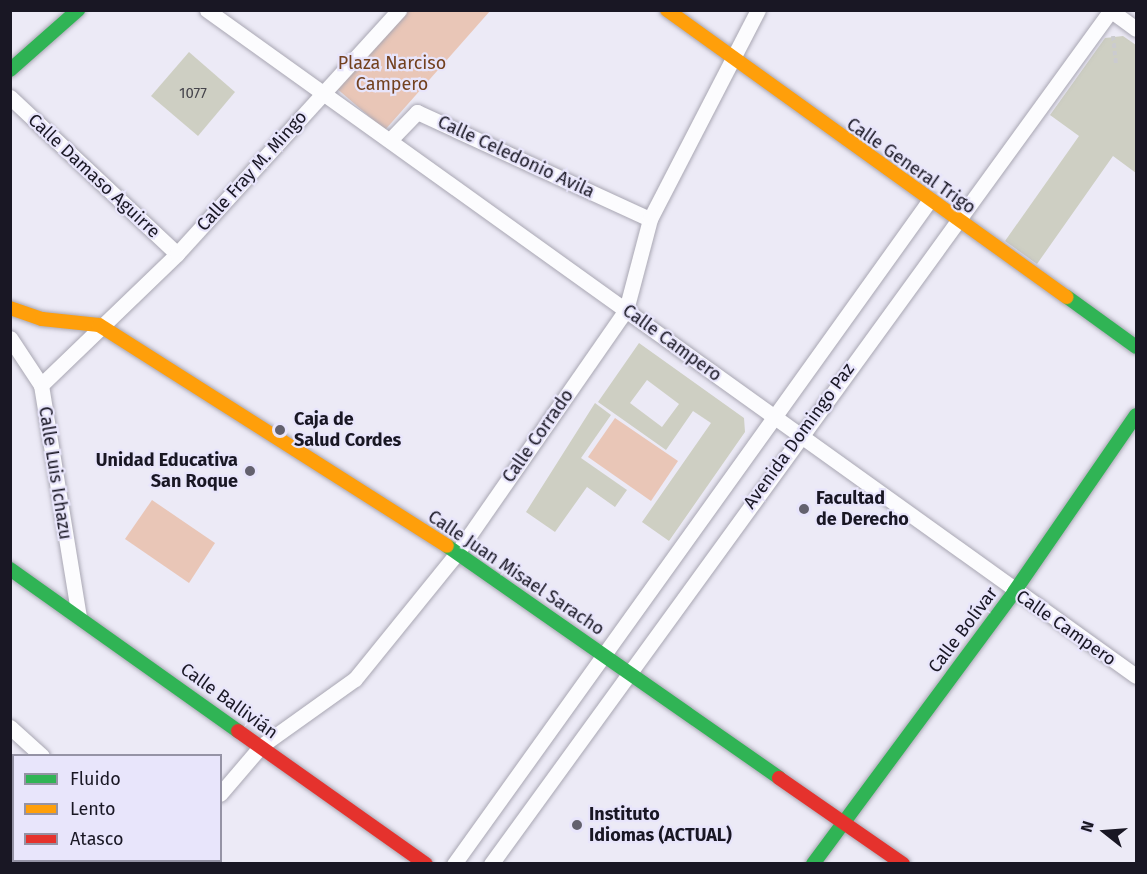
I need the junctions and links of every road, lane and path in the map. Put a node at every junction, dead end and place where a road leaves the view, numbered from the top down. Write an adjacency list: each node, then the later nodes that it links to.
1 (78, 10): 9 (street)
2 (207, 10): 10 (street, Calle Campero)
3 (399, 10): 10 (street, Calle Fray M. Mingo)
4 (667, 10): 8 (street, Calle General Trigo)
5 (758, 10): 8 (street, Calle Corrado)
6 (1110, 11): 7 (street); 15 (street, Avenida Domingo Paz)
7 (1137, 28)
8 (732, 59): 13 (street, Calle General Trigo); 14 (street, Calle Corrado)
9 (10, 70)
10 (321, 94): 12 (street, Calle Campero); 16 (street, Calle Fray M. Mingo)
11 (10, 97): 16 (street, Calle Damaso Aguirre)
12 (390, 140): 14 (street, Calle Celedonio Avila); 18 (street, Calle Campero)
13 (929, 201): 15 (street, Calle General Trigo); 24 (street, Avenida Domingo Paz)
14 (650, 219): 18 (street, Calle Corrado)
15 (957, 221): 21 (street, Calle General Trigo); 25 (street, Avenida Domingo Paz)
16 (177, 254): 19 (street, Calle Fray M. Mingo)
17 (10, 308): 19 (street)
18 (626, 310): 24 (street, Calle Campero); 26 (street, Calle Corrado)
19 (99, 326): 22 (street, Calle Fray M. Mingo); 26 (street, Calle Juan Misael Saracho)
20 (10, 338): 22 (street, Calle Luis Ichazu)
21 (1137, 347)
22 (41, 386): 29 (street, Calle Luis Ichazu)
23 (1137, 415): 28 (street, Calle Bolívar)
24 (775, 417): 25 (street, Calle Campero); 30 (street, Avenida Domingo Paz)
25 (801, 434): 28 (street, Calle Campero); 31 (street, Avenida Domingo Paz)
26 (457, 554): 30 (street, Calle Juan Misael Saracho); 34 (street, Calle Corrado)
27 (10, 569): 29 (street, Calle Ballivián)
28 (1014, 592): 32 (street, Calle Campero); 37 (street, Calle Bolívar)
29 (79, 616): 34 (street, Calle Ballivián)
30 (604, 654): 31 (street, Calle Juan Misael Saracho); 39 (street, Avenida Domingo Paz)
31 (627, 669): 37 (street, Calle Juan Misael Saracho); 40 (street, Avenida Domingo Paz)
32 (1137, 676)
33 (10, 727): 35 (street)
34 (261, 746): 36 (street, Calle Corrado); 38 (street, Calle Ballivián)
35 (40, 754)
36 (222, 792)
37 (843, 822): 41 (street, Calle Bolívar); 42 (street, Calle Juan Misael Saracho)
38 (426, 864)
39 (454, 864)
40 (491, 864)
41 (813, 864)
42 (903, 864)

